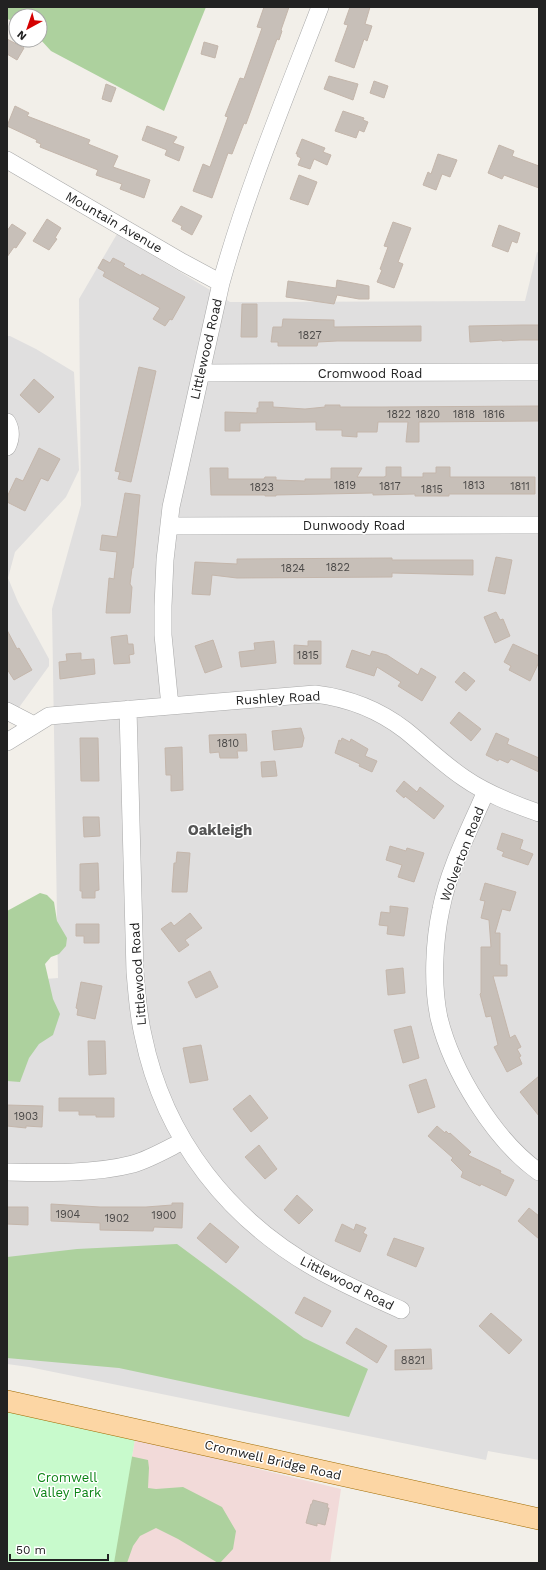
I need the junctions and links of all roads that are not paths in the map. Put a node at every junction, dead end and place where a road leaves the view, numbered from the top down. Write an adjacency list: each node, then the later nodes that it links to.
1 (320, 7): 3 (street, Littlewood Road)
2 (7, 160): 3 (street, Mountain Avenue)
3 (221, 283): 5 (street, Littlewood Road)
4 (539, 372): 5 (street, Cromwood Road)
5 (201, 373): 9 (street, Littlewood Road)
6 (7, 422): 7 (street)
7 (7, 447)
8 (539, 525): 9 (street, Dunwoody Road)
9 (169, 526): 10 (street, Littlewood Road)
10 (170, 706): 11 (street, Rushley Road); 15 (street, Rushley Road)
11 (128, 709): 13 (street, Rushley Road); 17 (street, Littlewood Road)
12 (7, 711): 13 (street)
13 (34, 725): 14 (street, Rushley Road)
14 (7, 742)
15 (486, 791): 16 (street, Rushley Road); 19 (street, Wolverton Road)
16 (539, 813)
17 (183, 1141): 18 (street); 20 (street, Littlewood Road)
18 (7, 1172)
19 (539, 1172)
20 (401, 1310)
21 (7, 1401): 22 (main road, Cromwell Bridge Road)
22 (539, 1519)

